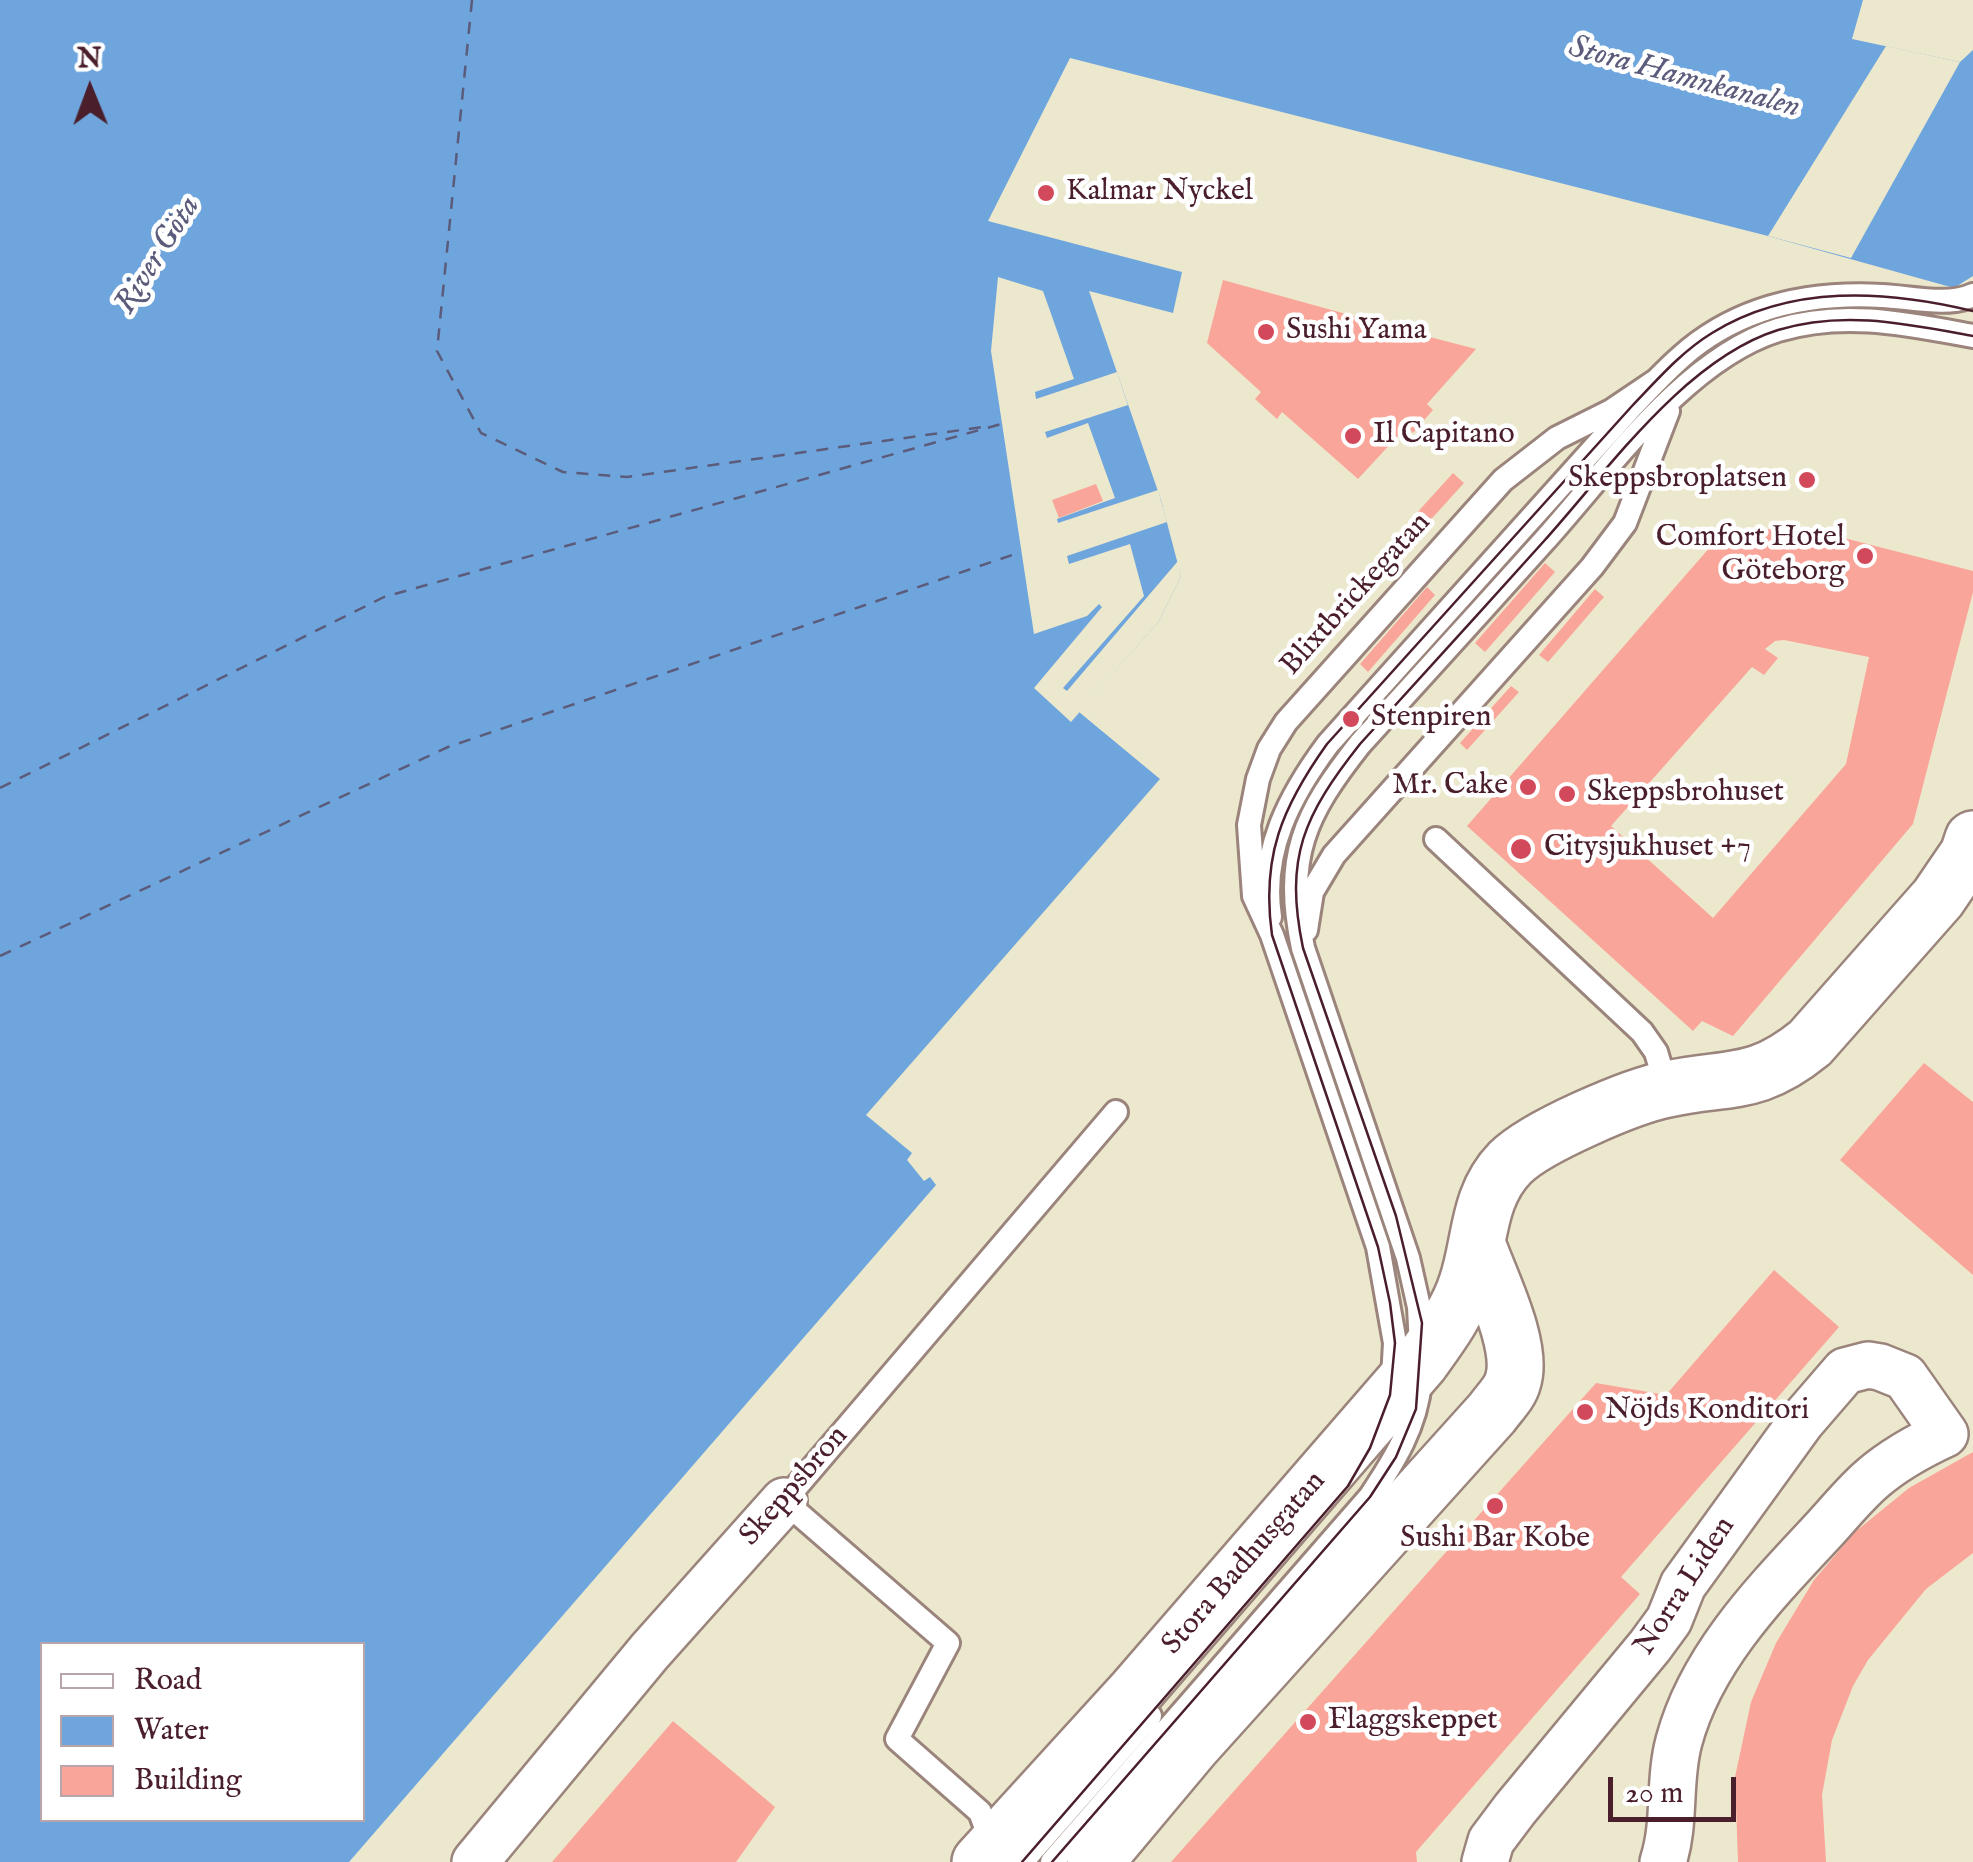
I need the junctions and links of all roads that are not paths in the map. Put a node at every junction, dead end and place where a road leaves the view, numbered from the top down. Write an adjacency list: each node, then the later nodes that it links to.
1 (1973, 295): 2 (lane, Blixtbrickegatan)
2 (1920, 299): 3 (lane, Blixtbrickegatan); 5 (lane, Blixtbrickegatan)
3 (1973, 311)
4 (1973, 336): 5 (lane, Blixtbrickegatan)
5 (1666, 388): 8 (lane, Blixtbrickegatan); 8 (lane, Blixtbrickegatan); 9 (lane, Blixtbrickegatan); 9 (lane, Blixtbrickegatan)
6 (1436, 839): 10 (lane)
7 (1973, 839): 10 (street, Stora Badhusgatan)
8 (1272, 935): 13 (lane, Blixtbrickegatan)
9 (1303, 948): 13 (lane, Blixtbrickegatan)
10 (1667, 1089): 12 (street, Stora Badhusgatan)
11 (1116, 1112): 16 (lane, Skeppsbron)
12 (1478, 1246): 13 (street, Stora Badhusgatan); 21 (street)
13 (1406, 1378): 15 (lane); 18 (street, Stora Badhusgatan); 20 (lane)
14 (1959, 1428): 22 (street, Norra Liden); 23 (street, Norra Liden)
15 (1355, 1474)
16 (784, 1501): 18 (lane); 19 (street, Skeppsbron)
17 (1244, 1606): 18 (lane)
18 (998, 1857)
19 (475, 1862)
20 (1052, 1862)
21 (1095, 1862)
22 (1485, 1862)
23 (1663, 1862)

